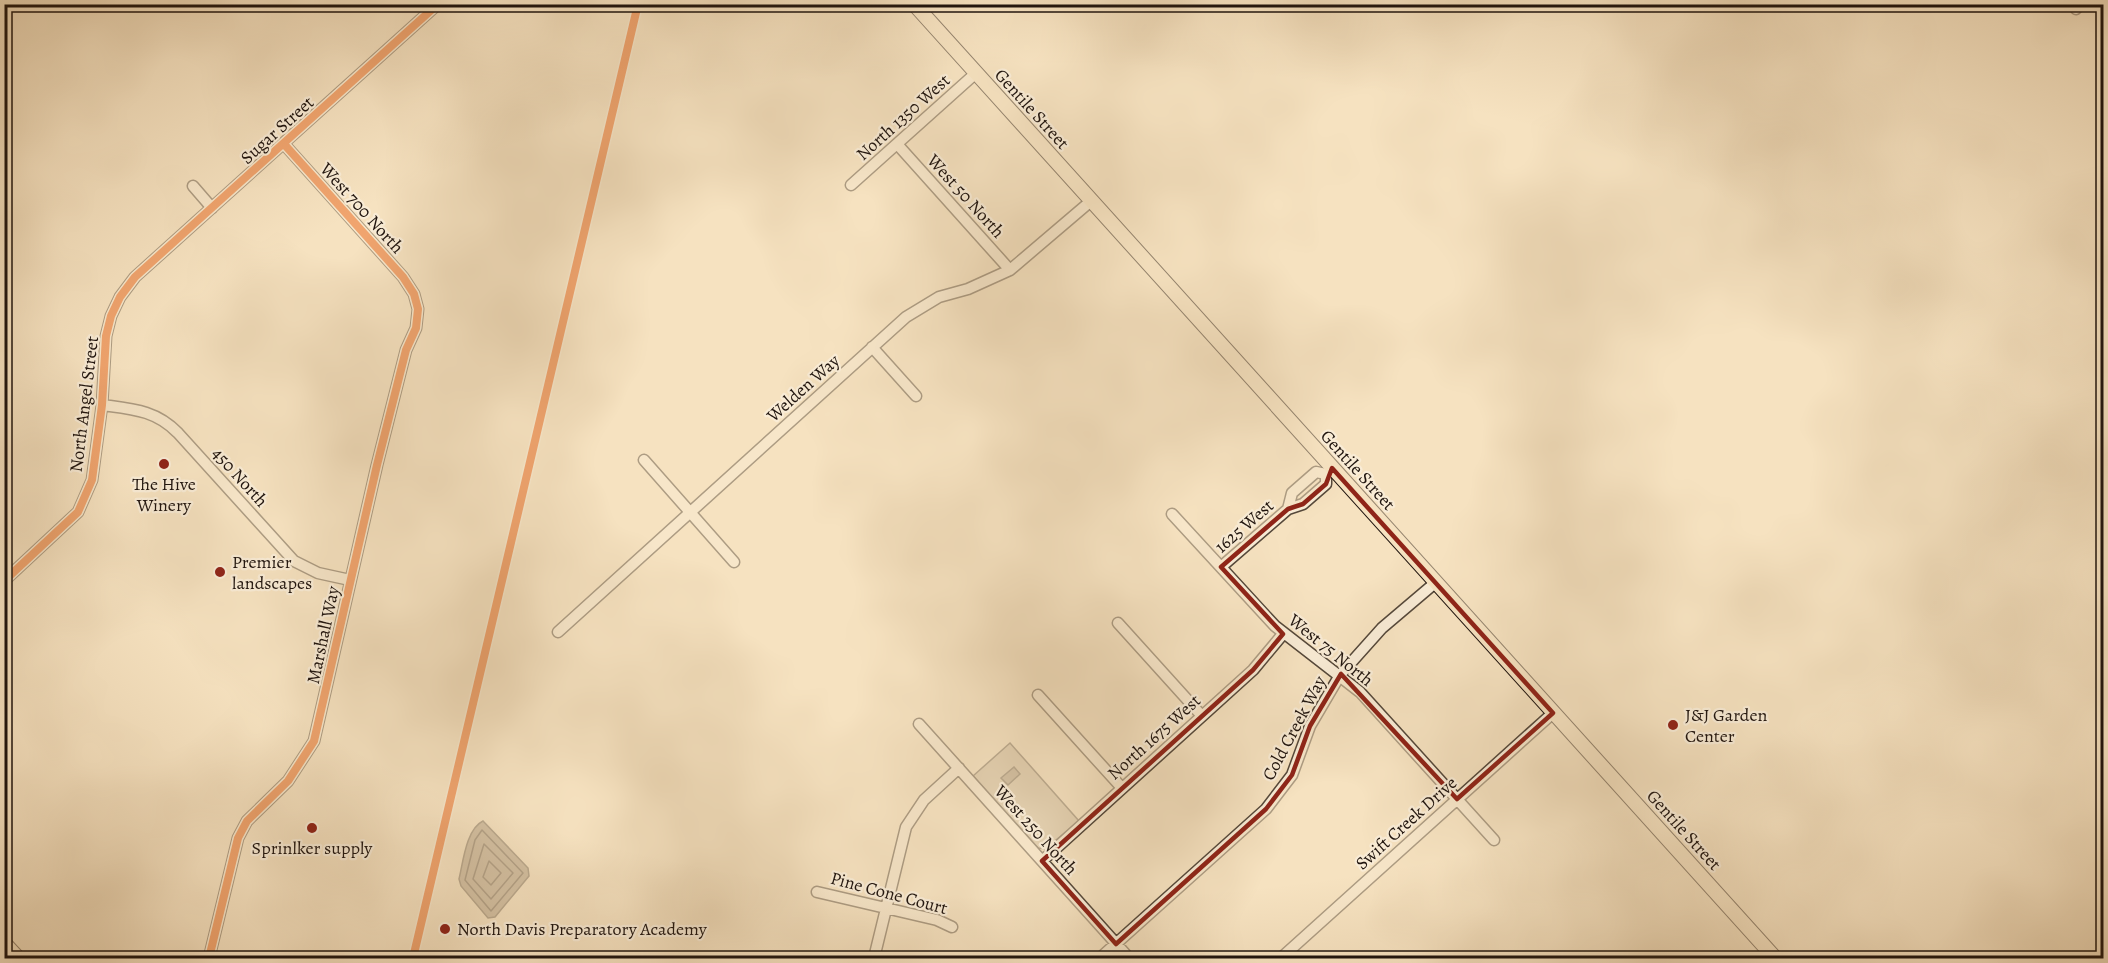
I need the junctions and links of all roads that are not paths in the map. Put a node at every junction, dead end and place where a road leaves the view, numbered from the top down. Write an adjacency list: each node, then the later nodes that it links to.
1 (438, 4): 4 (street, Sugar Street)
2 (914, 4): 3 (main road, Gentile Street)
3 (976, 73): 5 (street, North 1350 West); 8 (main road, Gentile Street)
4 (284, 144): 9 (street, Sugar Street); 12 (street, West 700 North)
5 (897, 144): 6 (street, North 1350 West); 10 (street, West 50 North)
6 (852, 185)
7 (193, 186): 9 (street)
8 (1091, 201): 10 (street, Welden Way); 17 (main road, Gentile Street)
9 (212, 208): 11 (street, Sugar Street)
10 (1010, 270): 13 (street, Welden Way)
11 (135, 277): 15 (street, North Angel Street)
12 (414, 294): 23 (street, Marshall Way)
13 (872, 347): 14 (street); 18 (street, Welden Way)
14 (916, 396)
15 (102, 405): 22 (street, North Angel Street); 23 (street, 450 North)
16 (644, 460): 18 (street)
17 (1329, 471): 21 (street, 1625 West); 24 (main road, Gentile Street)
18 (690, 512): 20 (street); 26 (street, Welden Way)
19 (1172, 514): 21 (street, West 75 North)
20 (734, 562)
21 (1221, 567): 27 (street, West 75 North)
22 (4, 580)
23 (350, 580): 44 (street, Marshall Way)
24 (1435, 583): 28 (street, Cold Creek Way); 30 (main road, Gentile Street)
25 (1119, 623): 31 (street)
26 (558, 632)
27 (1283, 634): 28 (street, West 75 North); 31 (street, North 1675 West)
28 (1340, 675): 35 (street, West 75 North); 42 (street, Cold Creek Way)
29 (1038, 695): 34 (street)
30 (1553, 713): 35 (street, Swift Creek Drive); 49 (main road, Gentile Street)
31 (1202, 716): 34 (street, North 1675 West)
32 (919, 724): 33 (street, West 250 North)
33 (959, 768): 37 (street, West 250 North); 39 (street)
34 (1122, 788): 37 (street, North 1675 West)
35 (1457, 800): 36 (street, West 75 North); 48 (street, Swift Creek Drive)
36 (1494, 840)
37 (1042, 861): 42 (street, West 250 North)
38 (817, 892): 39 (street, Pine Cone Court)
39 (885, 910): 40 (street, Pine Cone Court); 45 (street)
40 (951, 927)
41 (4, 943): 43 (main road)
42 (1116, 944): 46 (street, Cold Creek Way); 47 (street, West 250 North)
43 (18, 958)
44 (209, 958)
45 (874, 958)
46 (1100, 958)
47 (1129, 958)
48 (1281, 958)
49 (1775, 958)

